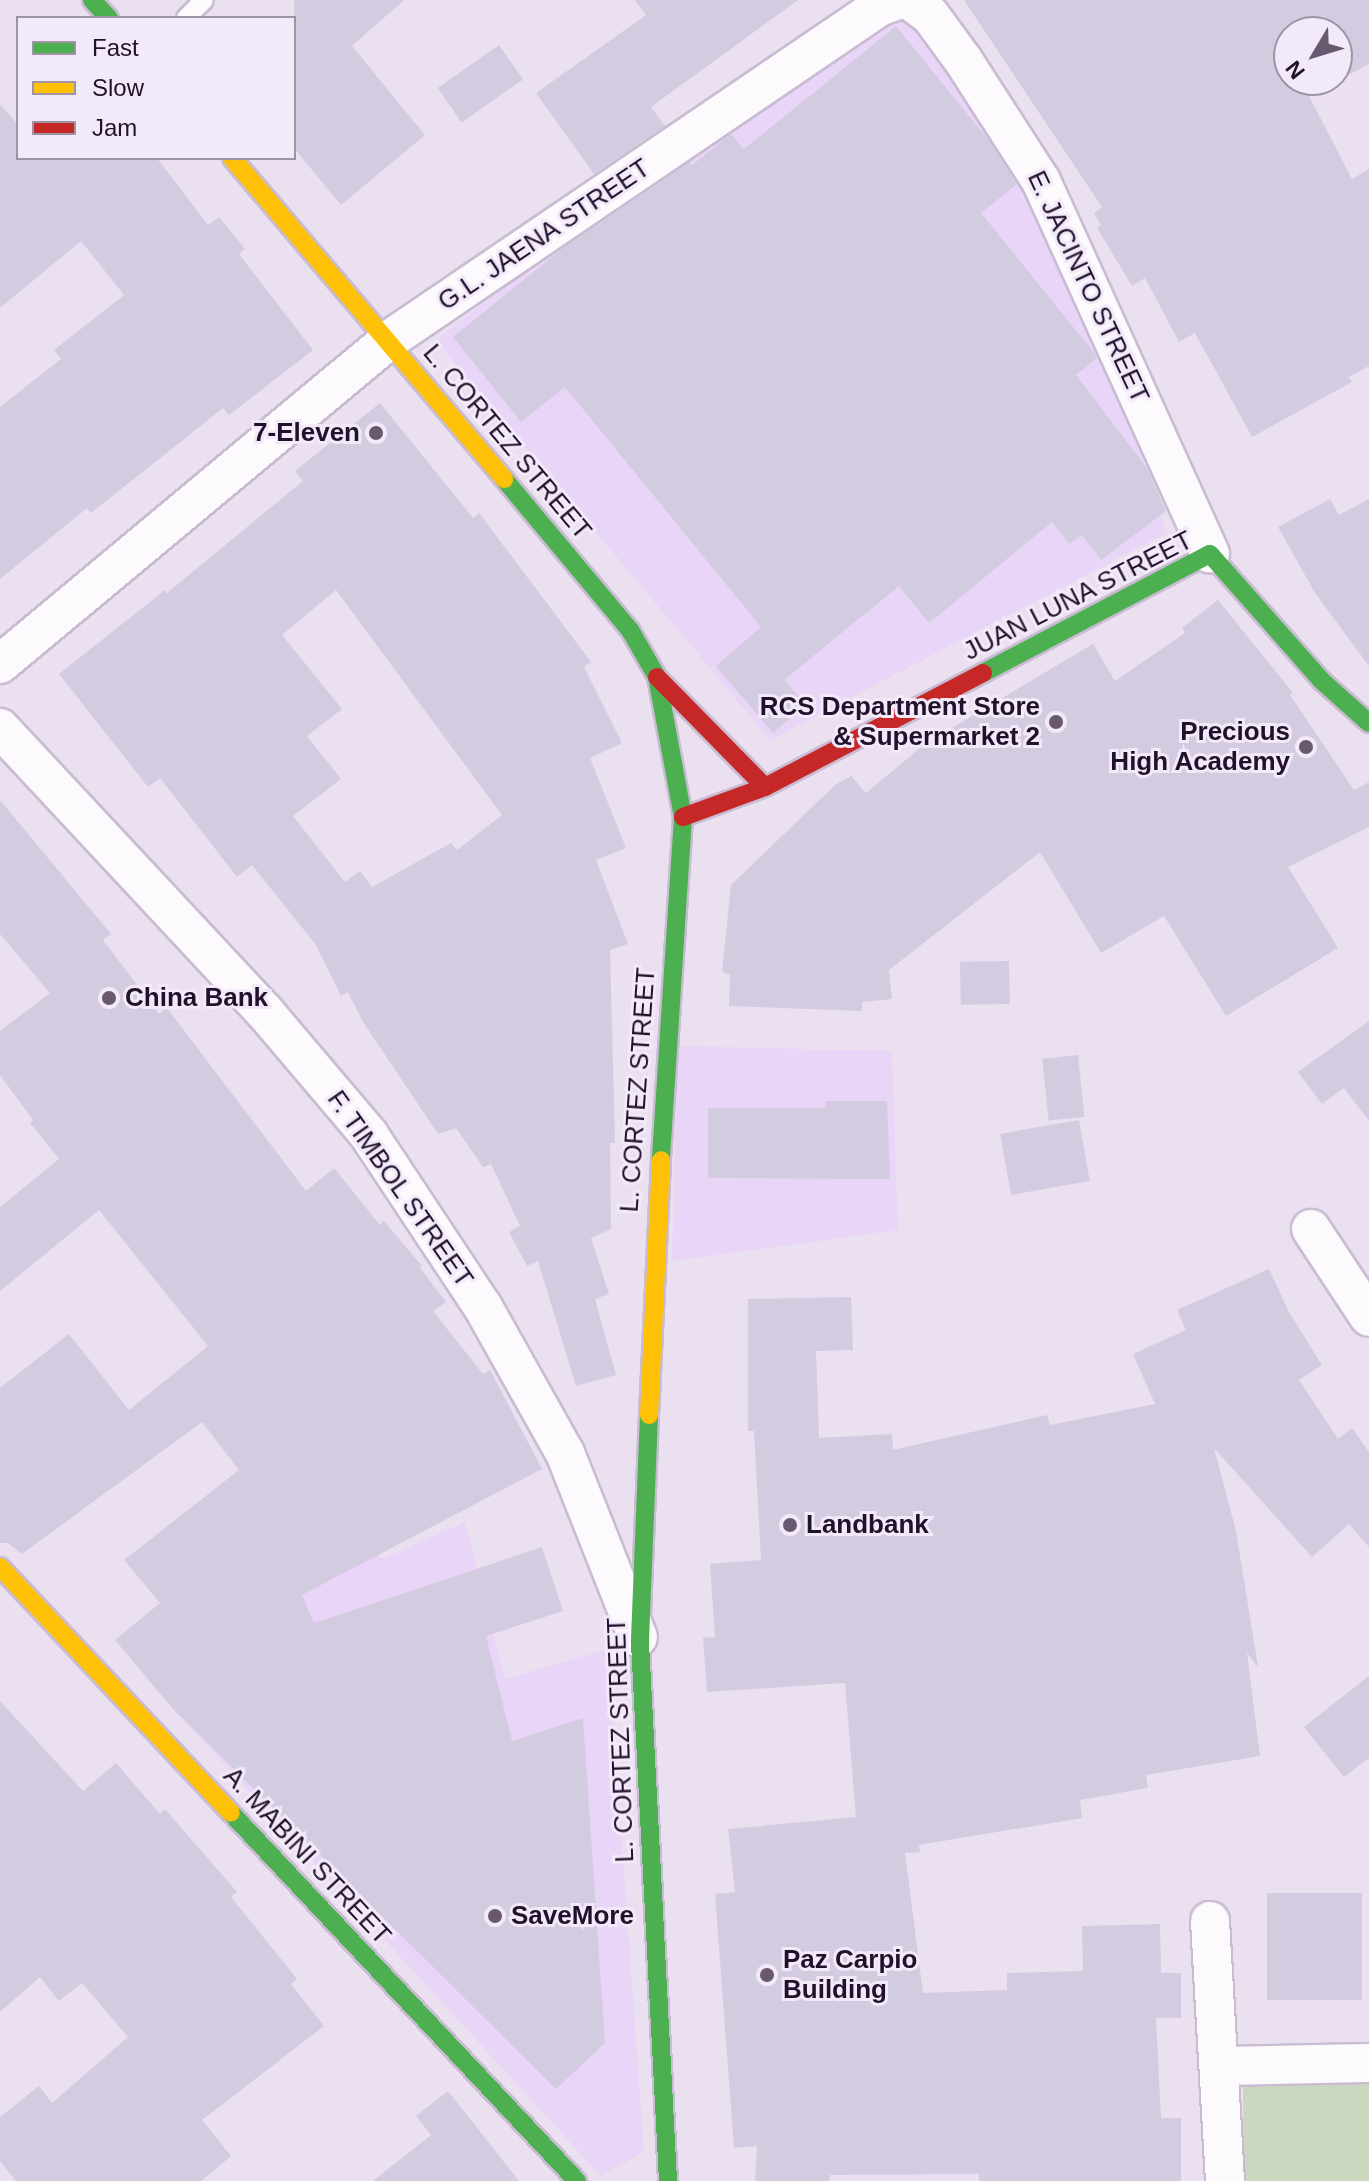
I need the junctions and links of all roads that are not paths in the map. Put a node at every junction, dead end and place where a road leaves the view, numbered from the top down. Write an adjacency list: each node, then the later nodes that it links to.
1 (92, 0): 4 (street)
2 (204, 0): 5 (lane)
3 (895, 2): 7 (street, G.L. JAENA STREET); 8 (street, E. JACINTO STREET)
4 (107, 16)
5 (188, 16)
6 (234, 160): 7 (street, L. CORTEZ STREET)
7 (389, 340): 9 (street, G.L. JAENA STREET); 10 (street, L. CORTEZ STREET)
8 (1210, 554): 11 (street, JUAN LUNA STREET); 13 (street, JUAN LUNA STREET)
9 (0, 664)
10 (657, 677): 13 (street); 14 (street, L. CORTEZ STREET)
11 (1369, 723)
12 (0, 728): 18 (street, F. TIMBOL STREET)
13 (765, 787): 14 (street, JUAN LUNA STREET)
14 (683, 817): 18 (street, L. CORTEZ STREET)
15 (1311, 1229): 16 (street)
16 (1369, 1317)
17 (0, 1567): 22 (street, A. MABINI STREET)
18 (640, 1643): 23 (street, L. CORTEZ STREET)
19 (1210, 1921): 21 (street)
20 (1369, 2063): 21 (street)
21 (1220, 2066): 24 (street)
22 (577, 2181)
23 (668, 2181)
24 (1225, 2181)

